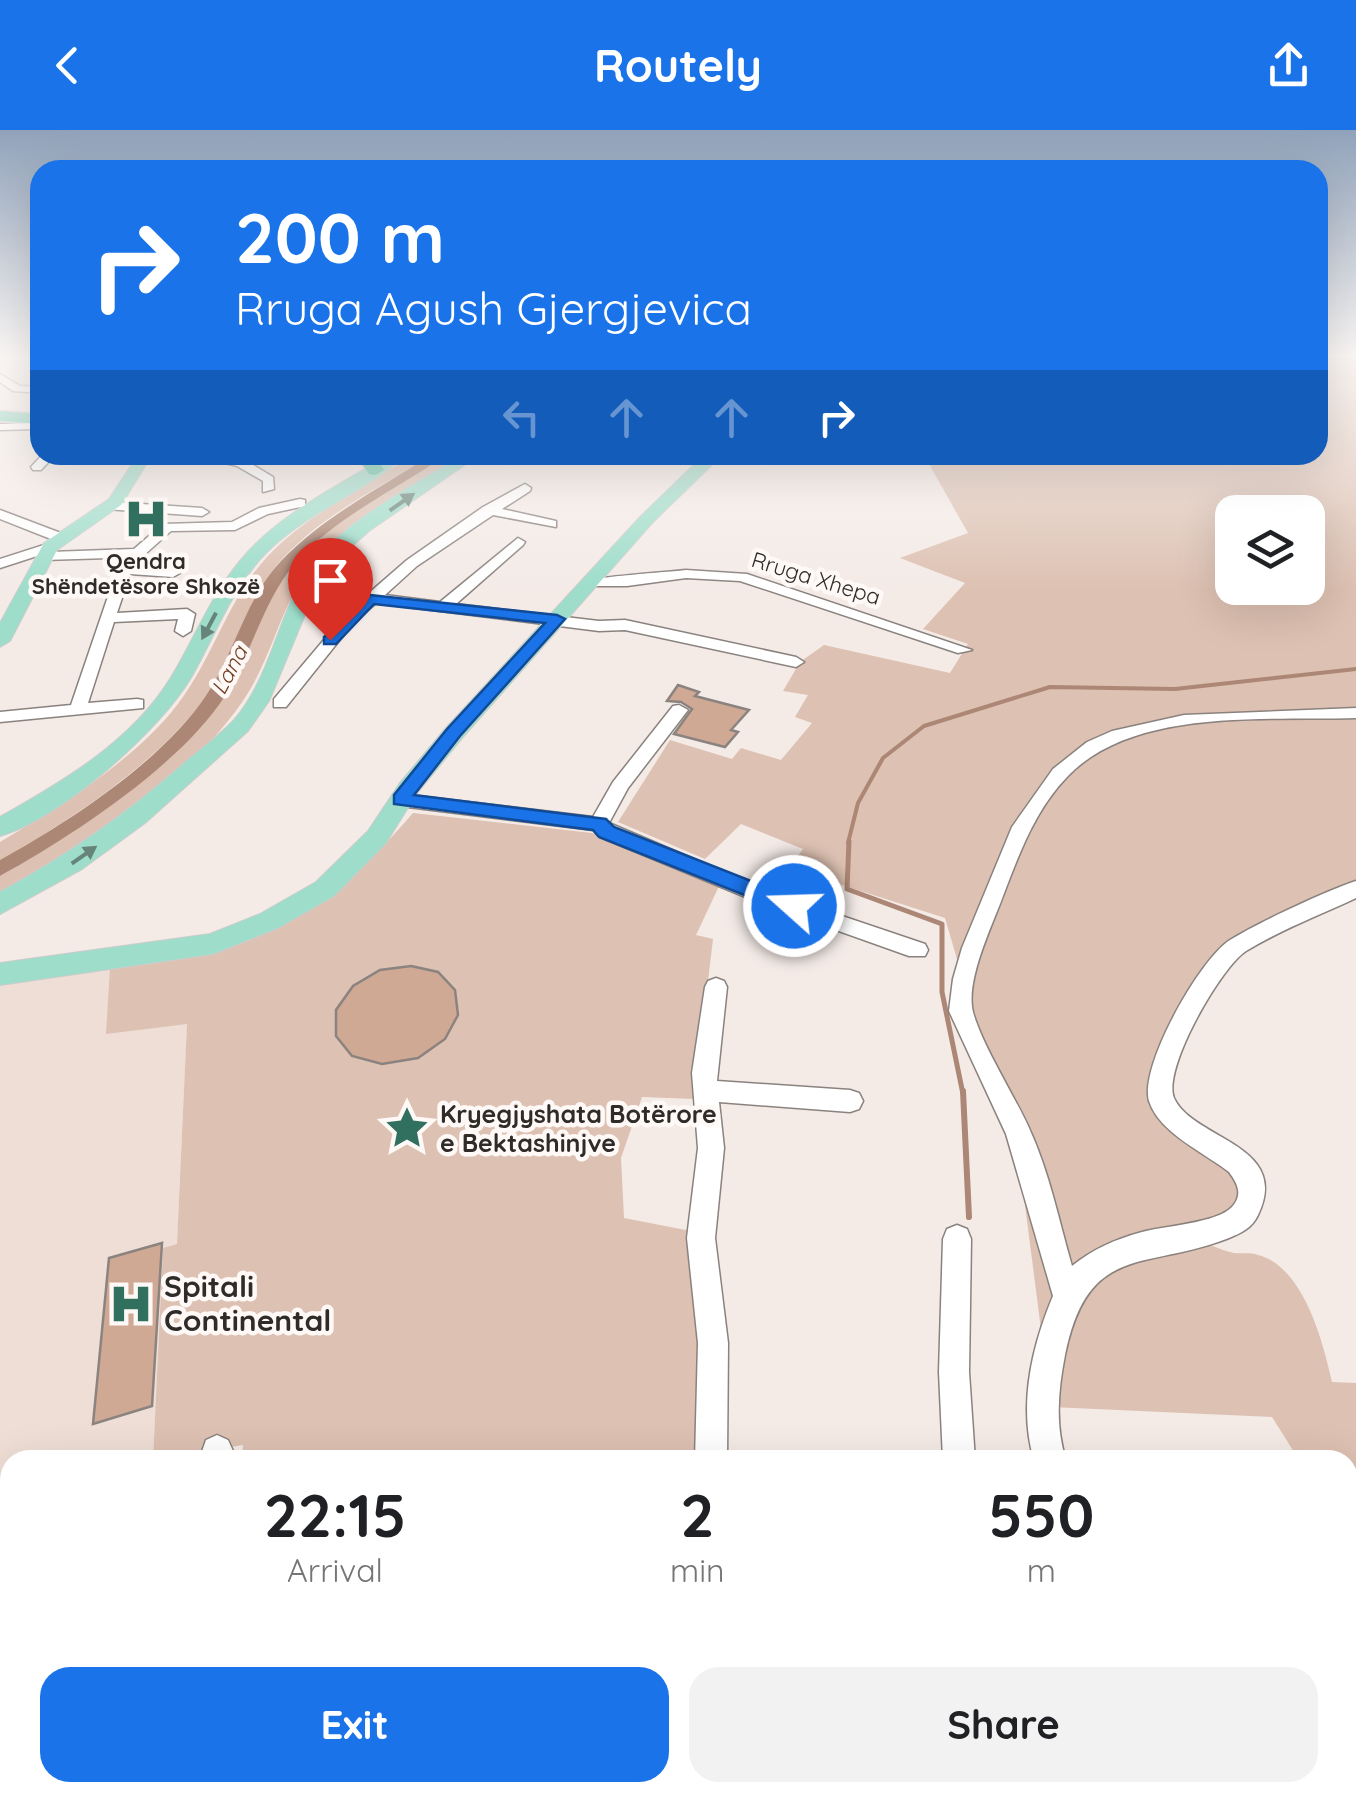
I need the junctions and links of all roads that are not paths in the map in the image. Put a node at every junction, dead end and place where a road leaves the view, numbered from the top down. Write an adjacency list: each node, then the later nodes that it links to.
1 (138, 465): 9 (main road)
2 (244, 465): 7 (street)
3 (366, 465): 38 (main road, one-way to 38)
4 (458, 465): 20 (main road, one-way to 4)
5 (703, 465): 19 (main road)
6 (526, 488): 10 (street)
7 (268, 490)
8 (300, 503): 16 (street)
9 (111, 506): 11 (street); 15 (main road)
10 (488, 510): 13 (street); 21 (street)
11 (214, 512)
12 (0, 514): 15 (street)
13 (550, 524)
14 (518, 542): 22 (street)
15 (49, 551): 16 (street); 17 (street); 23 (main road)
16 (120, 561): 18 (street); 24 (street)
17 (0, 564)
18 (173, 572)
19 (590, 582): 25 (main road); 28 (street, Rruga Xhepa)
20 (306, 590): 21 (street); 40 (main road, one-way to 20)
21 (370, 599): 22 (street); 30 (street)
22 (443, 608): 25 (street)
23 (7, 616): 27 (main road)
24 (106, 618): 26 (street); 33 (street)
25 (557, 619): 29 (street); 36 (main road)
26 (185, 622)
27 (0, 641)
28 (964, 650)
29 (796, 662)
30 (280, 703)
31 (138, 704): 33 (street)
32 (680, 710): 37 (street)
33 (76, 712): 35 (street)
34 (1356, 712): 47 (street)
35 (0, 717)
36 (400, 800): 37 (street); 42 (main road)
37 (599, 824): 41 (street)
38 (0, 828)
39 (1356, 890): 47 (street)
40 (0, 904)
41 (917, 950)
42 (0, 974)
43 (716, 988): 44 (street)
44 (706, 1090): 45 (street); 48 (street)
45 (850, 1101)
46 (957, 1239): 49 (street)
47 (1066, 1292): 50 (street)
48 (712, 1450)
49 (958, 1450)
50 (1048, 1450)

